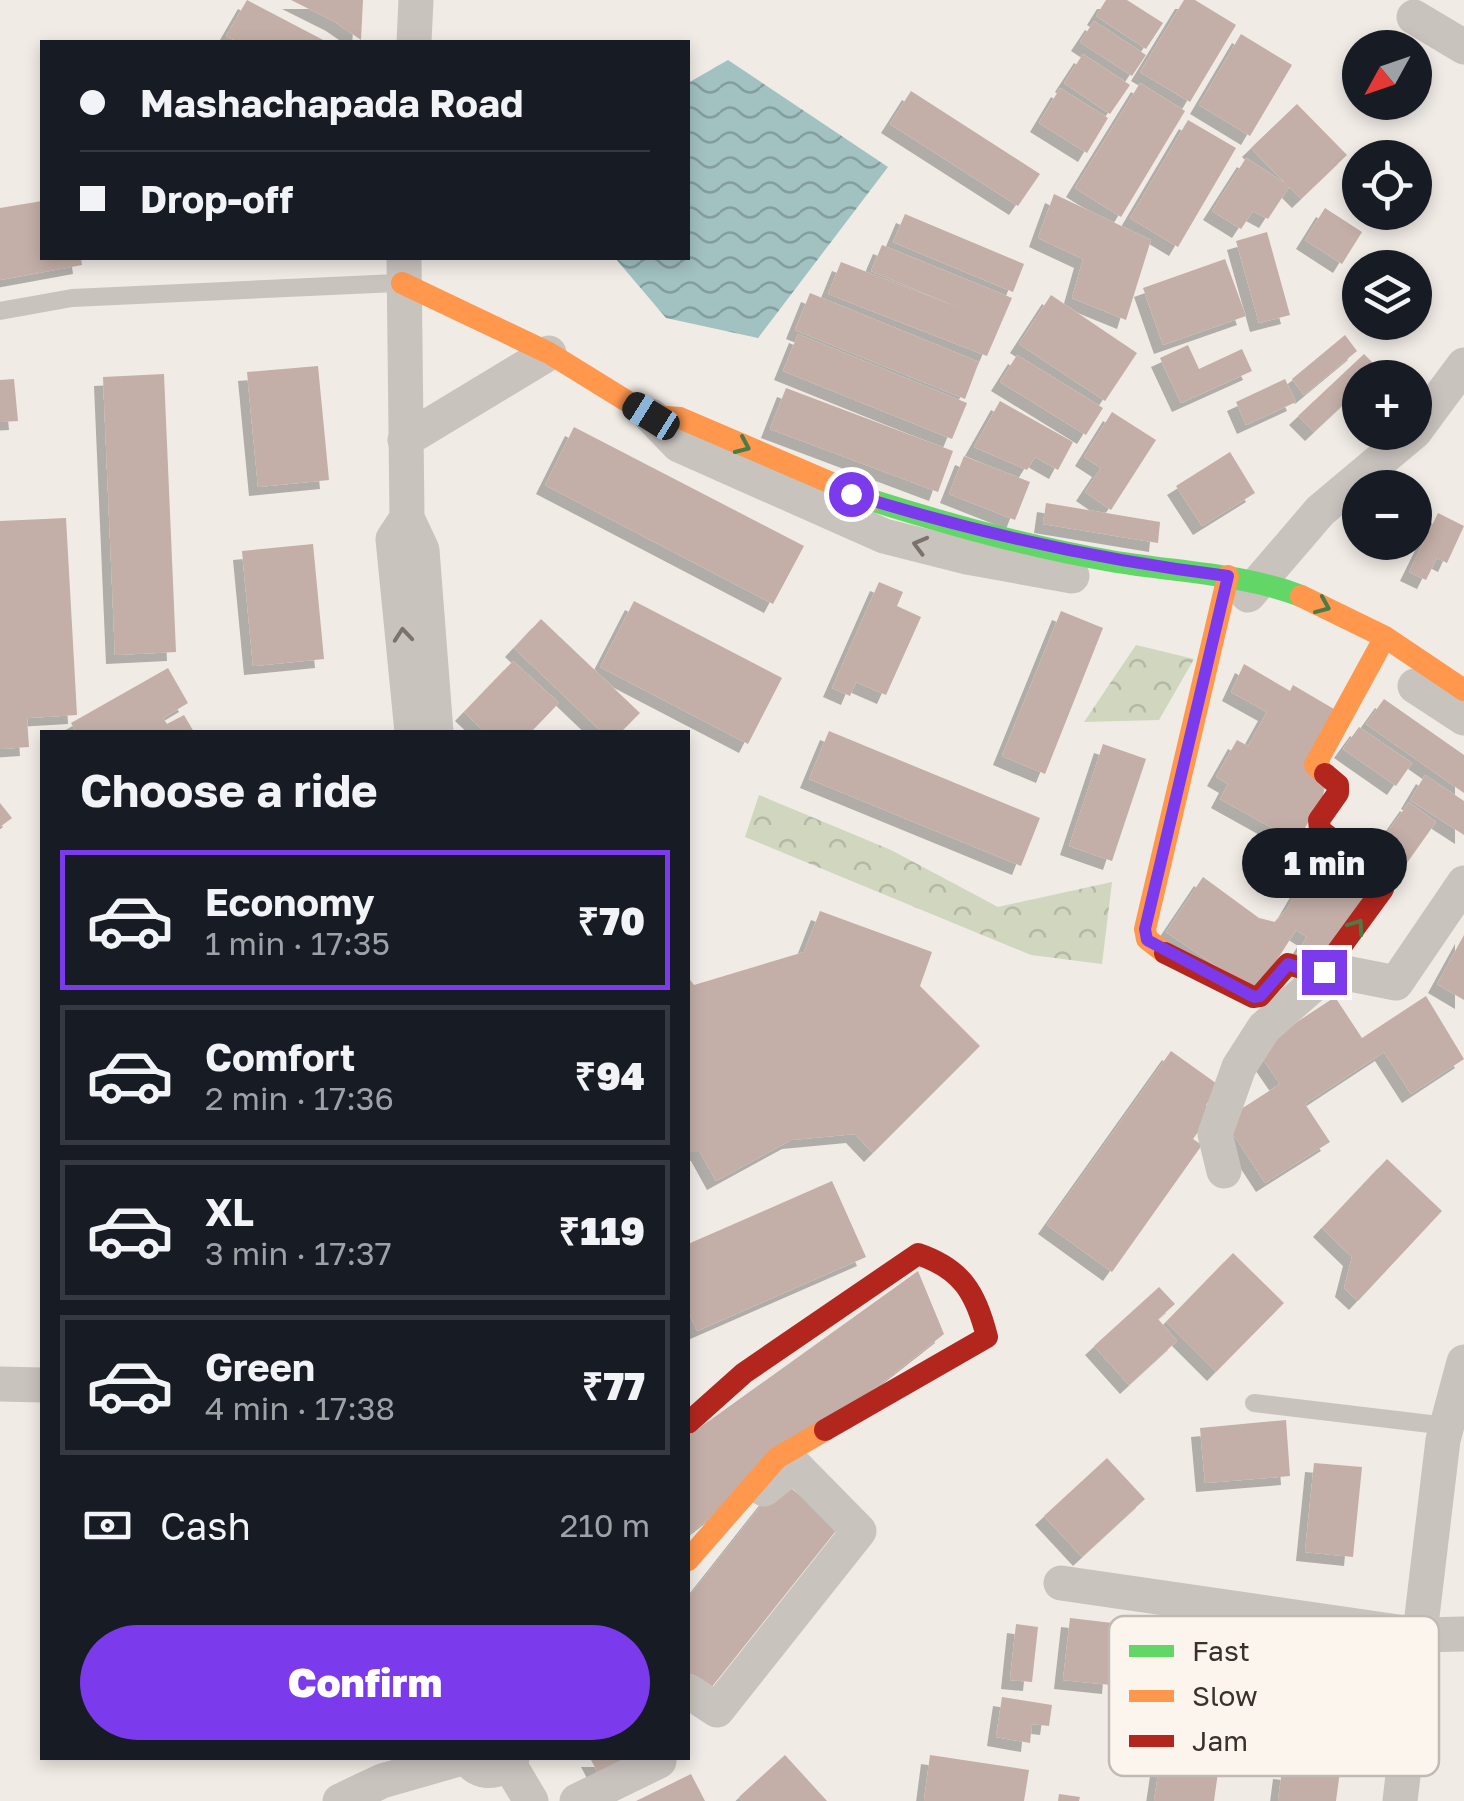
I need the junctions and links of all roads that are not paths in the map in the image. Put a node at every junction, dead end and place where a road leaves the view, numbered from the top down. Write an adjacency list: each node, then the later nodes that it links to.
1 (416, 0): 3 (street)
2 (1414, 17): 4 (street)
3 (414, 40)
4 (1464, 47)
5 (403, 270): 6 (lane); 7 (street); 11 (street)
6 (0, 312)
7 (549, 352): 10 (street); 11 (street)
8 (1464, 364): 9 (street)
9 (1432, 408)
10 (651, 416): 14 (street)
11 (405, 440): 13 (street)
12 (1393, 450): 14 (street)
13 (407, 518): 18 (street, one-way to 13); 19 (street)
14 (1238, 588): 15 (street); 15 (street, one-way to 15)
15 (1379, 648): 16 (street); 17 (street)
16 (1464, 690)
17 (1464, 718)
18 (412, 730)
19 (436, 730)
20 (1464, 883): 21 (street)
21 (1224, 1172)
22 (1464, 1362): 27 (street)
23 (0, 1384): 24 (street)
24 (40, 1385)
25 (1254, 1402): 27 (lane)
26 (690, 1421): 28 (street)
27 (1447, 1426): 32 (street)
28 (690, 1558)
29 (690, 1577): 35 (street)
30 (1061, 1583): 31 (street)
31 (1288, 1616)
32 (1422, 1616)
33 (1464, 1634): 34 (street)
34 (1439, 1635)
35 (690, 1691)
36 (659, 1761): 41 (street)
37 (492, 1768): 39 (street); 40 (street)
38 (1403, 1776): 42 (street)
39 (340, 1801)
40 (531, 1801)
41 (577, 1801)
42 (1400, 1801)

